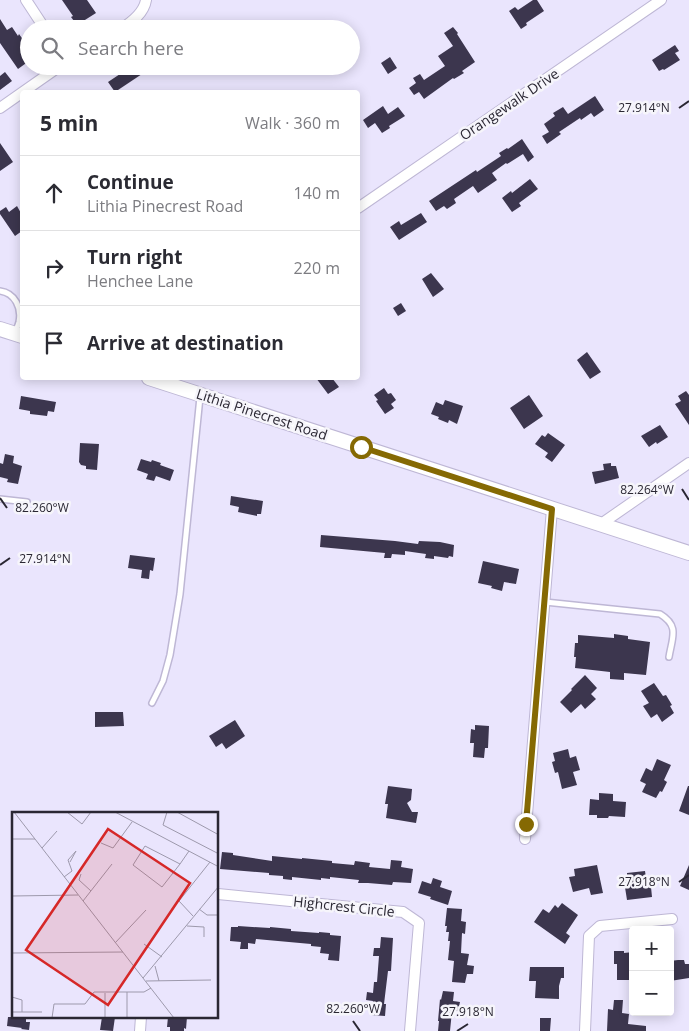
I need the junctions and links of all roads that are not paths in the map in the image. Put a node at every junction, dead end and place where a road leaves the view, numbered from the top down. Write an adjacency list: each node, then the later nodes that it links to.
1 (26, 0): 4 (street)
2 (146, 0): 5 (street)
3 (661, 0): 10 (street, Orangewalk Drive)
4 (39, 20)
5 (134, 20)
6 (47, 75): 7 (street)
7 (26, 90)
8 (20, 94): 9 (street)
9 (0, 108)
10 (360, 207)
11 (0, 291): 13 (lane)
12 (0, 329): 13 (main road)
13 (19, 335)
14 (156, 380): 15 (main road, Lithia Pinecrest Road)
15 (201, 394): 19 (main road, Lithia Pinecrest Road); 24 (lane)
16 (689, 463): 20 (street)
17 (0, 499): 18 (lane)
18 (27, 502)
19 (552, 509): 20 (main road, Lithia Pinecrest Road); 22 (street)
20 (601, 524): 21 (main road, Lithia Pinecrest Road)
21 (689, 553)
22 (544, 602): 23 (lane); 25 (street)
23 (669, 657)
24 (152, 703)
25 (525, 838)
26 (219, 894): 30 (street, Highcrest Circle)
27 (672, 919): 31 (street)
28 (142, 1018): 29 (street)
29 (140, 1031)
30 (410, 1031)
31 (585, 1031)

